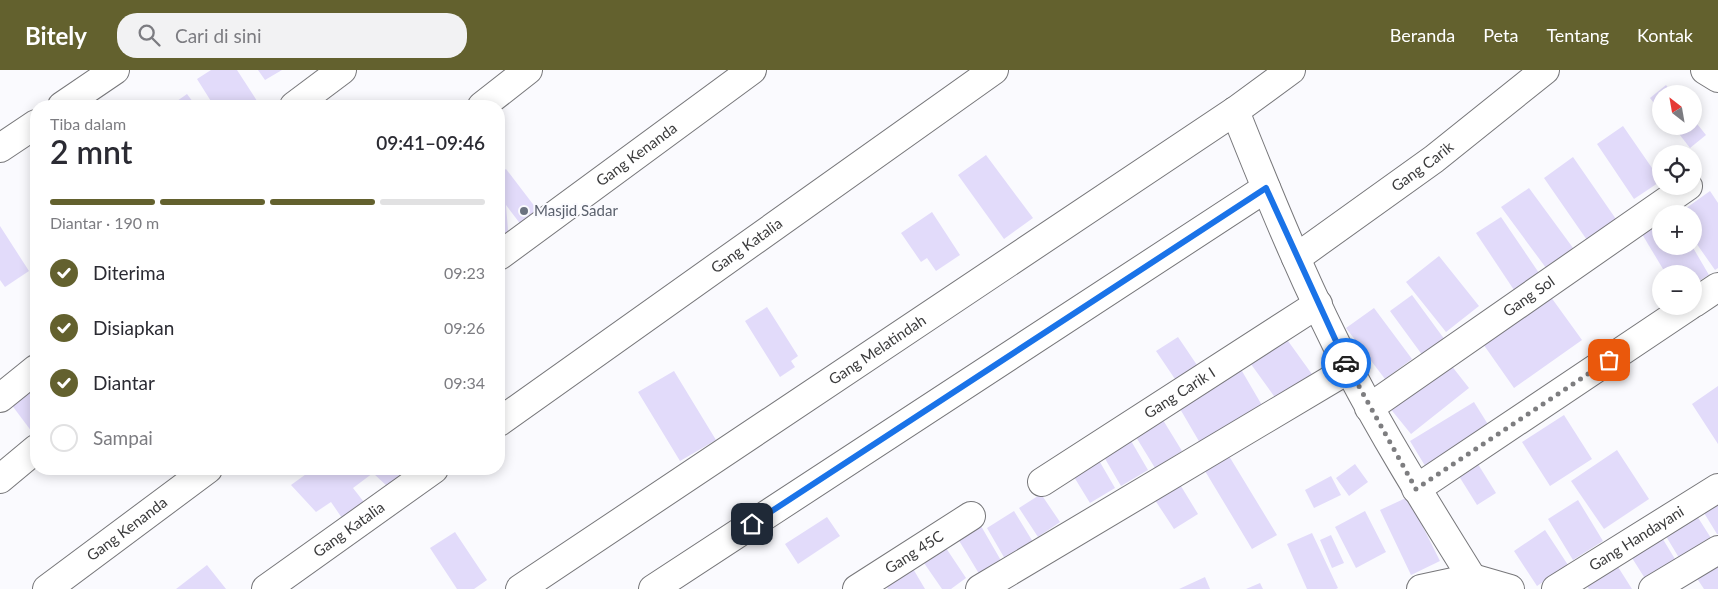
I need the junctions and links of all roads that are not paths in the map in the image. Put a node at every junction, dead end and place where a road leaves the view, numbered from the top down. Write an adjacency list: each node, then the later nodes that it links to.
1 (115, 70): 10 (street)
2 (342, 70): 11 (street)
3 (528, 70): 12 (street)
4 (752, 70): 18 (street, Gang Kenanda)
5 (994, 70): 28 (street, Gang Katalia)
6 (1291, 70): 13 (street, Gang Melatindah)
7 (1545, 70): 19 (street, Gang Carik)
8 (1705, 70): 9 (street)
9 (1718, 78)
10 (71, 100)
11 (302, 100)
12 (490, 100)
13 (1235, 111): 16 (street); 41 (street, Gang Melatindah)
14 (30, 128): 15 (street)
15 (0, 148)
16 (1266, 188): 19 (street); 42 (street)
17 (1675, 195): 27 (street, Gang Sol)
18 (505, 252)
19 (1296, 258): 22 (street)
20 (1718, 287): 21 (street)
21 (1702, 298)
22 (1318, 304): 24 (street); 33 (street, Gang Carik I)
23 (1676, 315): 35 (street)
24 (1349, 369): 27 (street); 44 (street)
25 (30, 374): 26 (street)
26 (0, 398)
27 (1370, 408): 35 (street)
28 (505, 418)
29 (30, 454): 32 (street)
30 (200, 475): 39 (street, Gang Kenanda)
31 (426, 475): 40 (street, Gang Katalia)
32 (0, 479)
33 (1042, 482)
34 (1718, 488): 47 (street, Gang Handayani)
35 (1416, 489): 38 (street)
36 (971, 516): 43 (street, Gang 45C)
37 (1718, 550): 48 (street)
38 (1472, 578): 45 (street); 46 (street)
39 (47, 589)
40 (266, 589)
41 (520, 589)
42 (653, 589)
43 (857, 589)
44 (980, 589)
45 (1421, 589)
46 (1510, 589)
47 (1556, 589)
48 (1653, 589)

